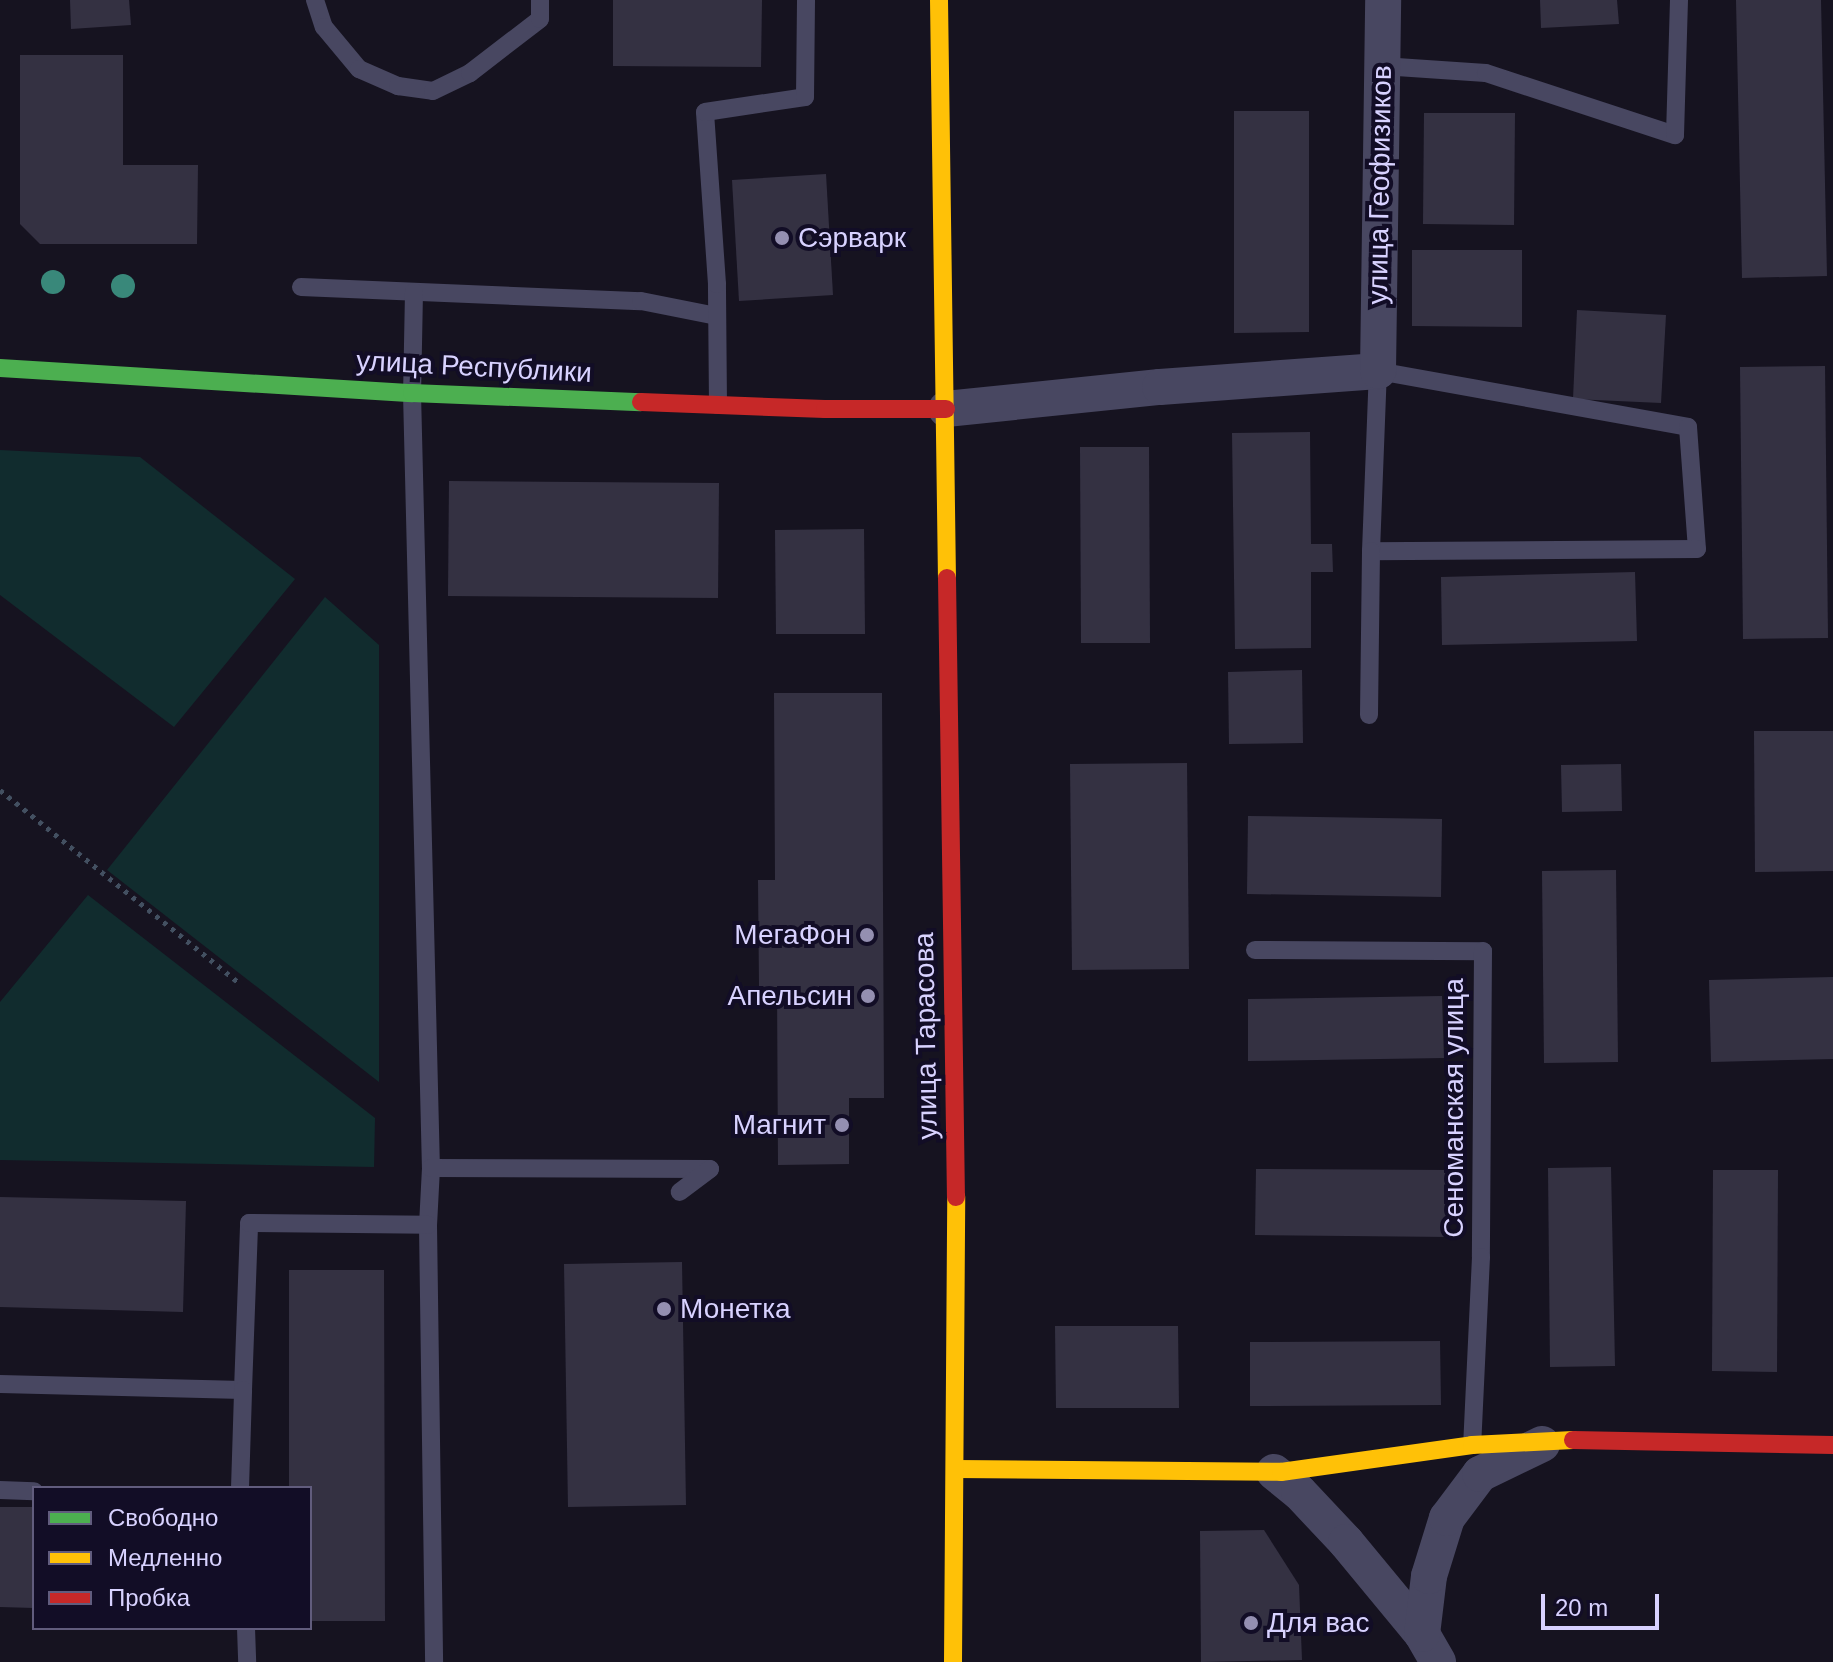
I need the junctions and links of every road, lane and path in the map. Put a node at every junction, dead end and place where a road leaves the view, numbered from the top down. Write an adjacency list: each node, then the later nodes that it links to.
1 (315, 0): 2 (lane)
2 (540, 0)
3 (806, 0): 10 (lane)
4 (939, 0): 15 (street, улица Тарасова)
5 (1383, 0): 7 (street, улица Геофизиков)
6 (1679, 0): 7 (lane)
7 (1382, 66): 12 (street, улица Геофизиков)
8 (301, 287): 9 (lane)
9 (414, 292): 10 (lane); 13 (lane)
10 (717, 316): 14 (lane)
11 (0, 368): 13 (street, улица Республики)
12 (1378, 371): 15 (street); 16 (lane); 16 (lane)
13 (412, 393): 14 (street, улица Республики); 21 (lane)
14 (718, 405): 15 (street, улица Республики)
15 (946, 409): 29 (street, улица Тарасова)
16 (1371, 551): 17 (lane)
17 (1369, 715)
18 (0, 790): 20 (path)
19 (1255, 950): 27 (lane, Сеноманская улица)
20 (239, 983)
21 (431, 1168): 22 (lane); 23 (lane)
22 (680, 1192)
23 (428, 1225): 25 (lane); 37 (lane)
24 (0, 1384): 25 (lane)
25 (243, 1390): 31 (lane)
26 (1551, 1440): 27 (street); 28 (street); 35 (street)
27 (1472, 1445): 30 (street)
28 (1833, 1445)
29 (956, 1469): 30 (street); 38 (street, улица Тарасова)
30 (1274, 1472): 35 (street)
31 (240, 1486)
32 (0, 1490): 33 (lane)
33 (32, 1491)
34 (246, 1630): 36 (lane)
35 (1430, 1648)
36 (247, 1662)
37 (434, 1662)
38 (953, 1662)

